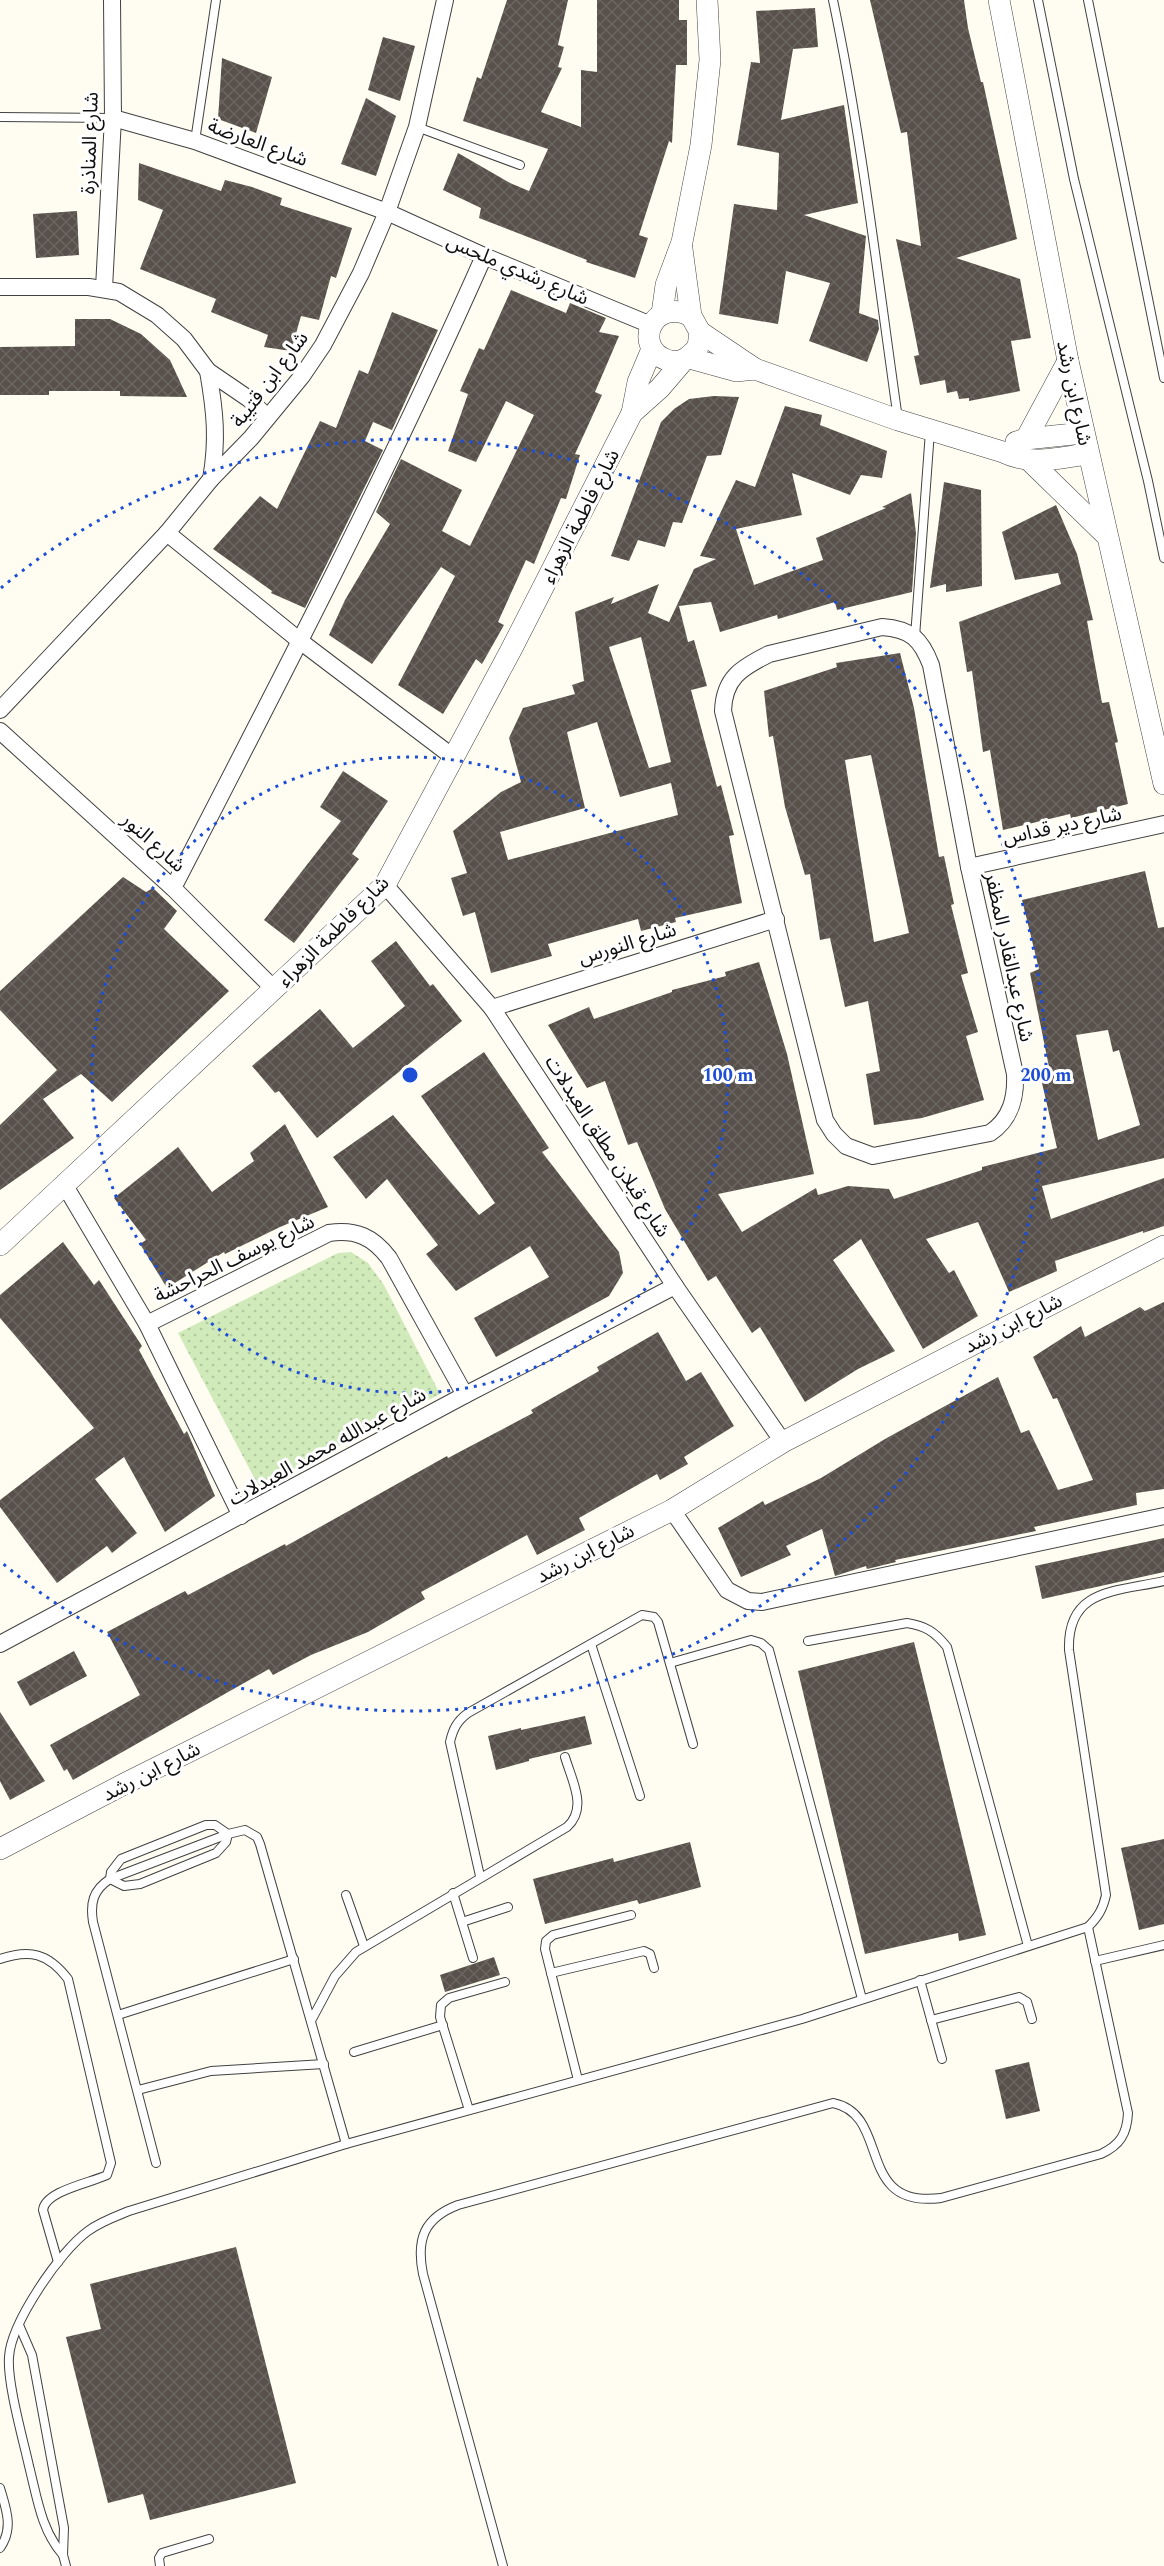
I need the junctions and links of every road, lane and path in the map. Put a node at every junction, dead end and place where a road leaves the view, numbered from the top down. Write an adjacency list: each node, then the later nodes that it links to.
1 (112, 0): 10 (street, شارع المناذرة)
2 (216, 0): 12 (lane)
3 (445, 0): 11 (street, شارع ابن قتيبة)
4 (707, 0): 15 (street)
5 (833, 0): 29 (lane)
6 (999, 0): 23 (street, شارع ابن رشد)
7 (1038, 0): 38 (lane)
8 (1088, 0): 26 (lane)
9 (0, 117): 10 (lane)
10 (112, 118): 12 (street, شارع العارضة); 18 (street, شارع المناذرة)
11 (417, 127): 13 (lane); 14 (street, شارع ابن قتيبة)
12 (195, 141): 14 (street, شارع العارضة)
13 (520, 165)
14 (387, 212): 16 (street, شارع رشدي ملحس); 28 (street, شارع ابن قتيبة)
15 (682, 242): 19 (street); 20 (street)
16 (484, 256): 19 (street, شارع رشدي ملحس); 40 (street)
17 (0, 287): 18 (street)
18 (104, 288): 25 (street)
19 (657, 319): 20 (street); 21 (street)
20 (695, 324): 22 (street); 24 (street)
21 (652, 349): 22 (street); 27 (street, شارع فاطمة الزهراء)
22 (686, 359): 24 (street); 27 (street, شارع فاطمة الزهراء)
23 (1068, 361): 31 (street); 32 (street, شارع ابن رشد)
24 (755, 369): 29 (street)
25 (208, 371): 28 (street); 35 (street)
26 (1164, 378)
27 (632, 413): 43 (street, شارع فاطمة الزهراء)
28 (267, 417): 35 (street, شارع ابن قتيبة)
29 (898, 420): 30 (street)
30 (931, 428): 33 (street); 39 (lane)
31 (1026, 439): 32 (street); 33 (street)
32 (1085, 444): 34 (street); 37 (street, شارع ابن رشد)
33 (1004, 452): 34 (street)
34 (1030, 461): 37 (street)
35 (211, 479): 36 (street, شارع ابن قتيبة)
36 (167, 533): 40 (street); 41 (street, شارع ابن قتيبة)
37 (1105, 534): 44 (street, شارع ابن رشد)
38 (1164, 558)
39 (915, 637): 46 (street, شارع عبدالقادر المظفر); 49 (street, شارع عبدالقادر المظفر)
40 (300, 641): 43 (street); 48 (street)
41 (0, 710)
42 (0, 731): 48 (street, شارع النور)
43 (453, 757): 47 (street, شارع فاطمة الزهراء)
44 (1164, 784)
45 (1164, 824): 46 (street, شارع دير قداس)
46 (969, 867): 49 (street, شارع عبدالقادر المظفر)
47 (385, 885): 50 (street, شارع فاطمة الزهراء); 51 (street, شارع قبلان مطلق العبدلات)
48 (174, 888): 50 (street, شارع النور)
49 (776, 919): 51 (street, شارع النورس)
50 (275, 990): 52 (street, شارع فاطمة الزهراء)
51 (492, 1008): 55 (street, شارع قبلان مطلق العبدلات)
52 (64, 1184): 53 (street, شارع فاطمة الزهراء); 56 (street)
53 (0, 1245)
54 (1164, 1246): 58 (street, شارع ابن رشد)
55 (675, 1286): 57 (street, شارع عبدالله محمد العبدلات); 58 (street, شارع قبلان مطلق العبدلات)
56 (147, 1324): 57 (street, شارع يوسف الحراحشة); 60 (street)
57 (465, 1395): 60 (street, شارع عبدالله محمد العبدلات)
58 (783, 1442): 59 (street, شارع ابن رشد)
59 (672, 1510): 61 (street); 71 (street, شارع ابن رشد)
60 (241, 1516): 64 (street, شارع عبدالله محمد العبدلات)
61 (1164, 1516)
62 (1164, 1581): 79 (lane)
63 (808, 1641): 82 (lane)
64 (0, 1644)
65 (591, 1644): 66 (lane); 69 (lane); 72 (lane)
66 (670, 1663): 67 (lane); 91 (lane)
67 (693, 1744)
68 (565, 1758): 72 (lane)
69 (640, 1796)
70 (228, 1834): 73 (lane); 73 (lane); 73 (lane); 85 (lane)
71 (0, 1849)
72 (480, 1876): 74 (lane)
73 (110, 1879): 92 (lane)
74 (453, 1893): 78 (lane); 81 (lane)
75 (346, 1895): 81 (lane)
76 (508, 1907): 78 (lane)
77 (631, 1915): 88 (lane)
78 (462, 1922): 83 (lane)
79 (1088, 1927): 82 (lane); 86 (lane)
80 (1164, 1945): 86 (lane)
81 (364, 1946): 93 (lane)
82 (1028, 1946): 89 (lane)
83 (473, 1958)
84 (0, 1959): 105 (lane)
85 (294, 1959): 92 (lane); 93 (lane)
86 (1095, 1961): 113 (lane)
87 (654, 1968): 88 (lane)
88 (552, 1973): 100 (lane)
89 (920, 1980): 91 (lane); 95 (lane)
90 (505, 1982): 96 (lane)
91 (862, 1999): 100 (lane)
92 (118, 2016): 101 (lane)
93 (312, 2019): 99 (lane)
94 (1032, 2019): 95 (lane)
95 (931, 2020): 98 (lane)
96 (442, 2025): 97 (lane); 102 (lane)
97 (354, 2052)
98 (942, 2059)
99 (324, 2064): 101 (lane); 103 (lane)
100 (578, 2080): 102 (lane)
101 (138, 2090): 104 (lane)
102 (469, 2110): 103 (lane)
103 (346, 2144): 105 (lane)
104 (156, 2163)
105 (58, 2262): 106 (lane)
106 (19, 2325): 110 (lane); 110 (lane)
107 (0, 2488): 109 (lane)
108 (209, 2539): 112 (lane)
109 (0, 2548)
110 (63, 2554): 111 (lane)
111 (66, 2566)
112 (160, 2566)
113 (502, 2566)

